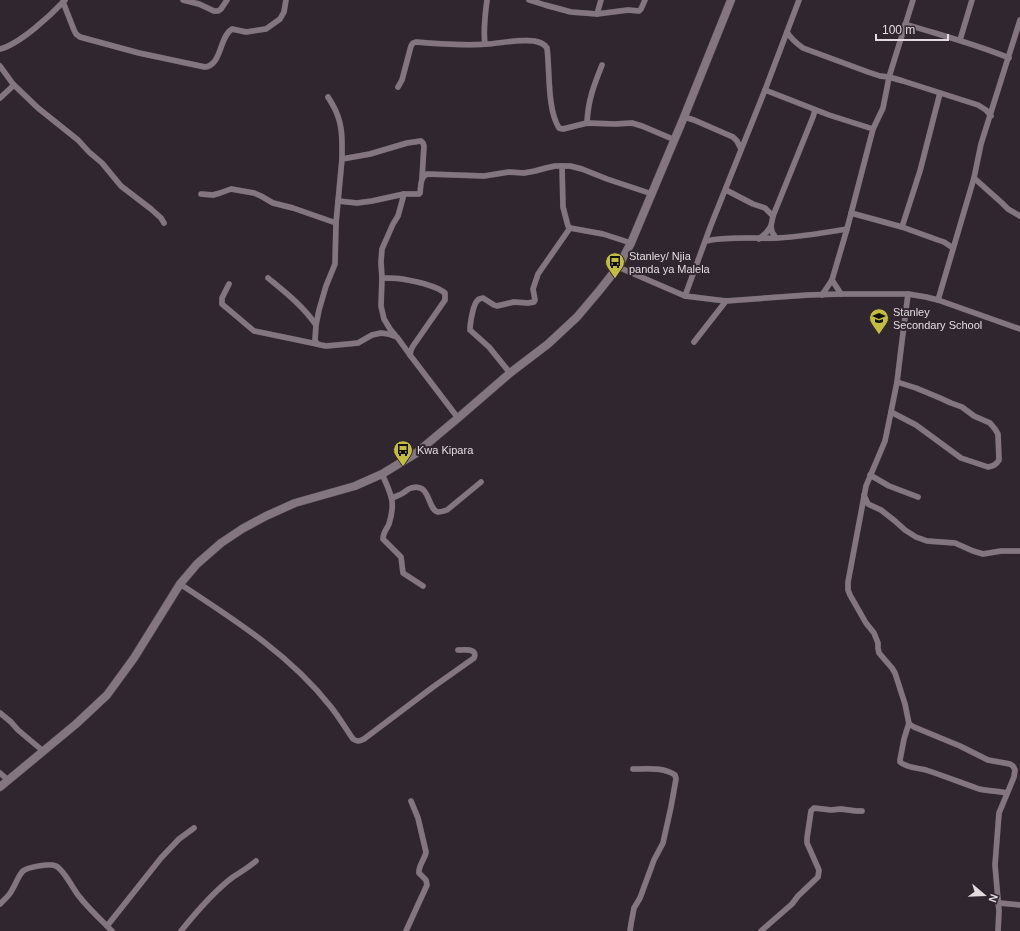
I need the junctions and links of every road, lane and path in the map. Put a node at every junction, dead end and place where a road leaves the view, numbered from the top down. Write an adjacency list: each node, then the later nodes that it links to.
1 (183, 0): 2 (street)
2 (227, 0)
3 (286, 0): 12 (street)
4 (488, 0): 18 (street)
5 (529, 0): 13 (street)
6 (601, 0): 13 (street)
7 (645, 0): 13 (street)
8 (731, 0): 34 (main road)
9 (799, 0): 16 (street)
10 (913, 0): 15 (street)
11 (972, 0): 17 (street)
12 (64, 1): 19 (street)
13 (597, 14)
14 (1020, 20): 20 (street)
15 (905, 24): 17 (street); 24 (street)
16 (787, 32): 23 (street); 28 (street)
17 (960, 40): 20 (street)
18 (485, 44): 26 (street); 35 (street)
19 (0, 49)
20 (1009, 58): 33 (street)
21 (602, 65): 35 (street)
22 (0, 66): 25 (street)
23 (880, 76): 24 (street); 27 (street)
24 (889, 77): 27 (street); 29 (street)
25 (14, 85): 31 (street); 53 (street)
26 (398, 87)
27 (887, 88): 36 (street)
28 (765, 90): 32 (street); 37 (street)
29 (940, 93): 33 (street); 57 (street)
30 (328, 97): 41 (street)
31 (0, 98)
32 (815, 110): 36 (street); 51 (street)
33 (991, 116): 44 (street)
34 (684, 117): 38 (street); 39 (main road)
35 (587, 123): 39 (street)
36 (873, 129): 50 (street)
37 (747, 135): 38 (street); 40 (street)
38 (733, 137): 40 (street)
39 (675, 140): 48 (main road)
40 (741, 149): 45 (street)
41 (342, 159): 43 (street); 49 (street)
42 (562, 166): 43 (street); 48 (street); 56 (street)
43 (422, 178): 47 (street)
44 (974, 178): 52 (street); 61 (street)
45 (726, 190): 51 (street); 62 (street)
46 (201, 194): 54 (street)
47 (404, 194): 49 (street); 68 (street)
48 (652, 194): 63 (main road)
49 (338, 201): 54 (street)
50 (851, 213): 57 (street); 58 (street)
51 (773, 216): 55 (street)
52 (1020, 216)
53 (164, 223)
54 (336, 223): 78 (street)
55 (771, 226): 59 (street); 60 (street)
56 (570, 228): 63 (street); 84 (street)
57 (902, 228): 64 (street)
58 (846, 229): 59 (street); 69 (street)
59 (776, 238): 60 (street)
60 (759, 239): 62 (street)
61 (957, 239): 64 (street); 65 (street)
62 (706, 241): 74 (street)
63 (631, 242): 66 (main road)
64 (944, 242): 65 (street)
65 (953, 248): 75 (street)
66 (618, 267): 74 (street); 84 (main road)
67 (268, 278): 78 (street)
68 (382, 278): 80 (street); 83 (street)
69 (832, 280): 71 (street); 73 (street)
70 (229, 284): 82 (street)
71 (841, 294): 72 (street); 73 (street)
72 (908, 294): 75 (street); 85 (street)
73 (822, 295): 76 (street)
74 (685, 296): 76 (street)
75 (938, 300): 79 (street)
76 (726, 302): 81 (street)
77 (1020, 323): 79 (street)
78 (316, 325): 82 (street)
79 (1019, 329)
80 (397, 337): 82 (street); 83 (street)
81 (694, 342)
82 (317, 344)
83 (410, 355): 87 (street)
84 (510, 372): 87 (main road)
85 (897, 382): 86 (street); 86 (street)
86 (891, 412): 89 (street)
87 (458, 418): 88 (main road)
88 (382, 474): 93 (street); 95 (main road)
89 (870, 475): 91 (street); 92 (street)
90 (481, 482): 93 (street)
91 (864, 495): 94 (street); 99 (street)
92 (918, 497)
93 (392, 498): 96 (street)
94 (1020, 551)
95 (180, 584): 97 (street); 100 (main road)
96 (423, 586)
97 (458, 650)
98 (0, 713): 100 (street)
99 (909, 723): 105 (street); 105 (street)
100 (43, 751): 103 (main road)
101 (633, 769): 117 (street)
102 (0, 773): 103 (street)
103 (8, 780): 104 (main road)
104 (0, 786)
105 (1007, 793): 110 (street)
106 (411, 801): 116 (street)
107 (862, 811): 118 (street)
108 (194, 828): 113 (street)
109 (256, 862): 115 (street)
110 (999, 903): 112 (street); 119 (street)
111 (0, 904): 113 (street)
112 (1020, 905)
113 (107, 926): 114 (street)
114 (112, 931)
115 (181, 931)
116 (406, 931)
117 (630, 931)
118 (761, 931)
119 (998, 931)

